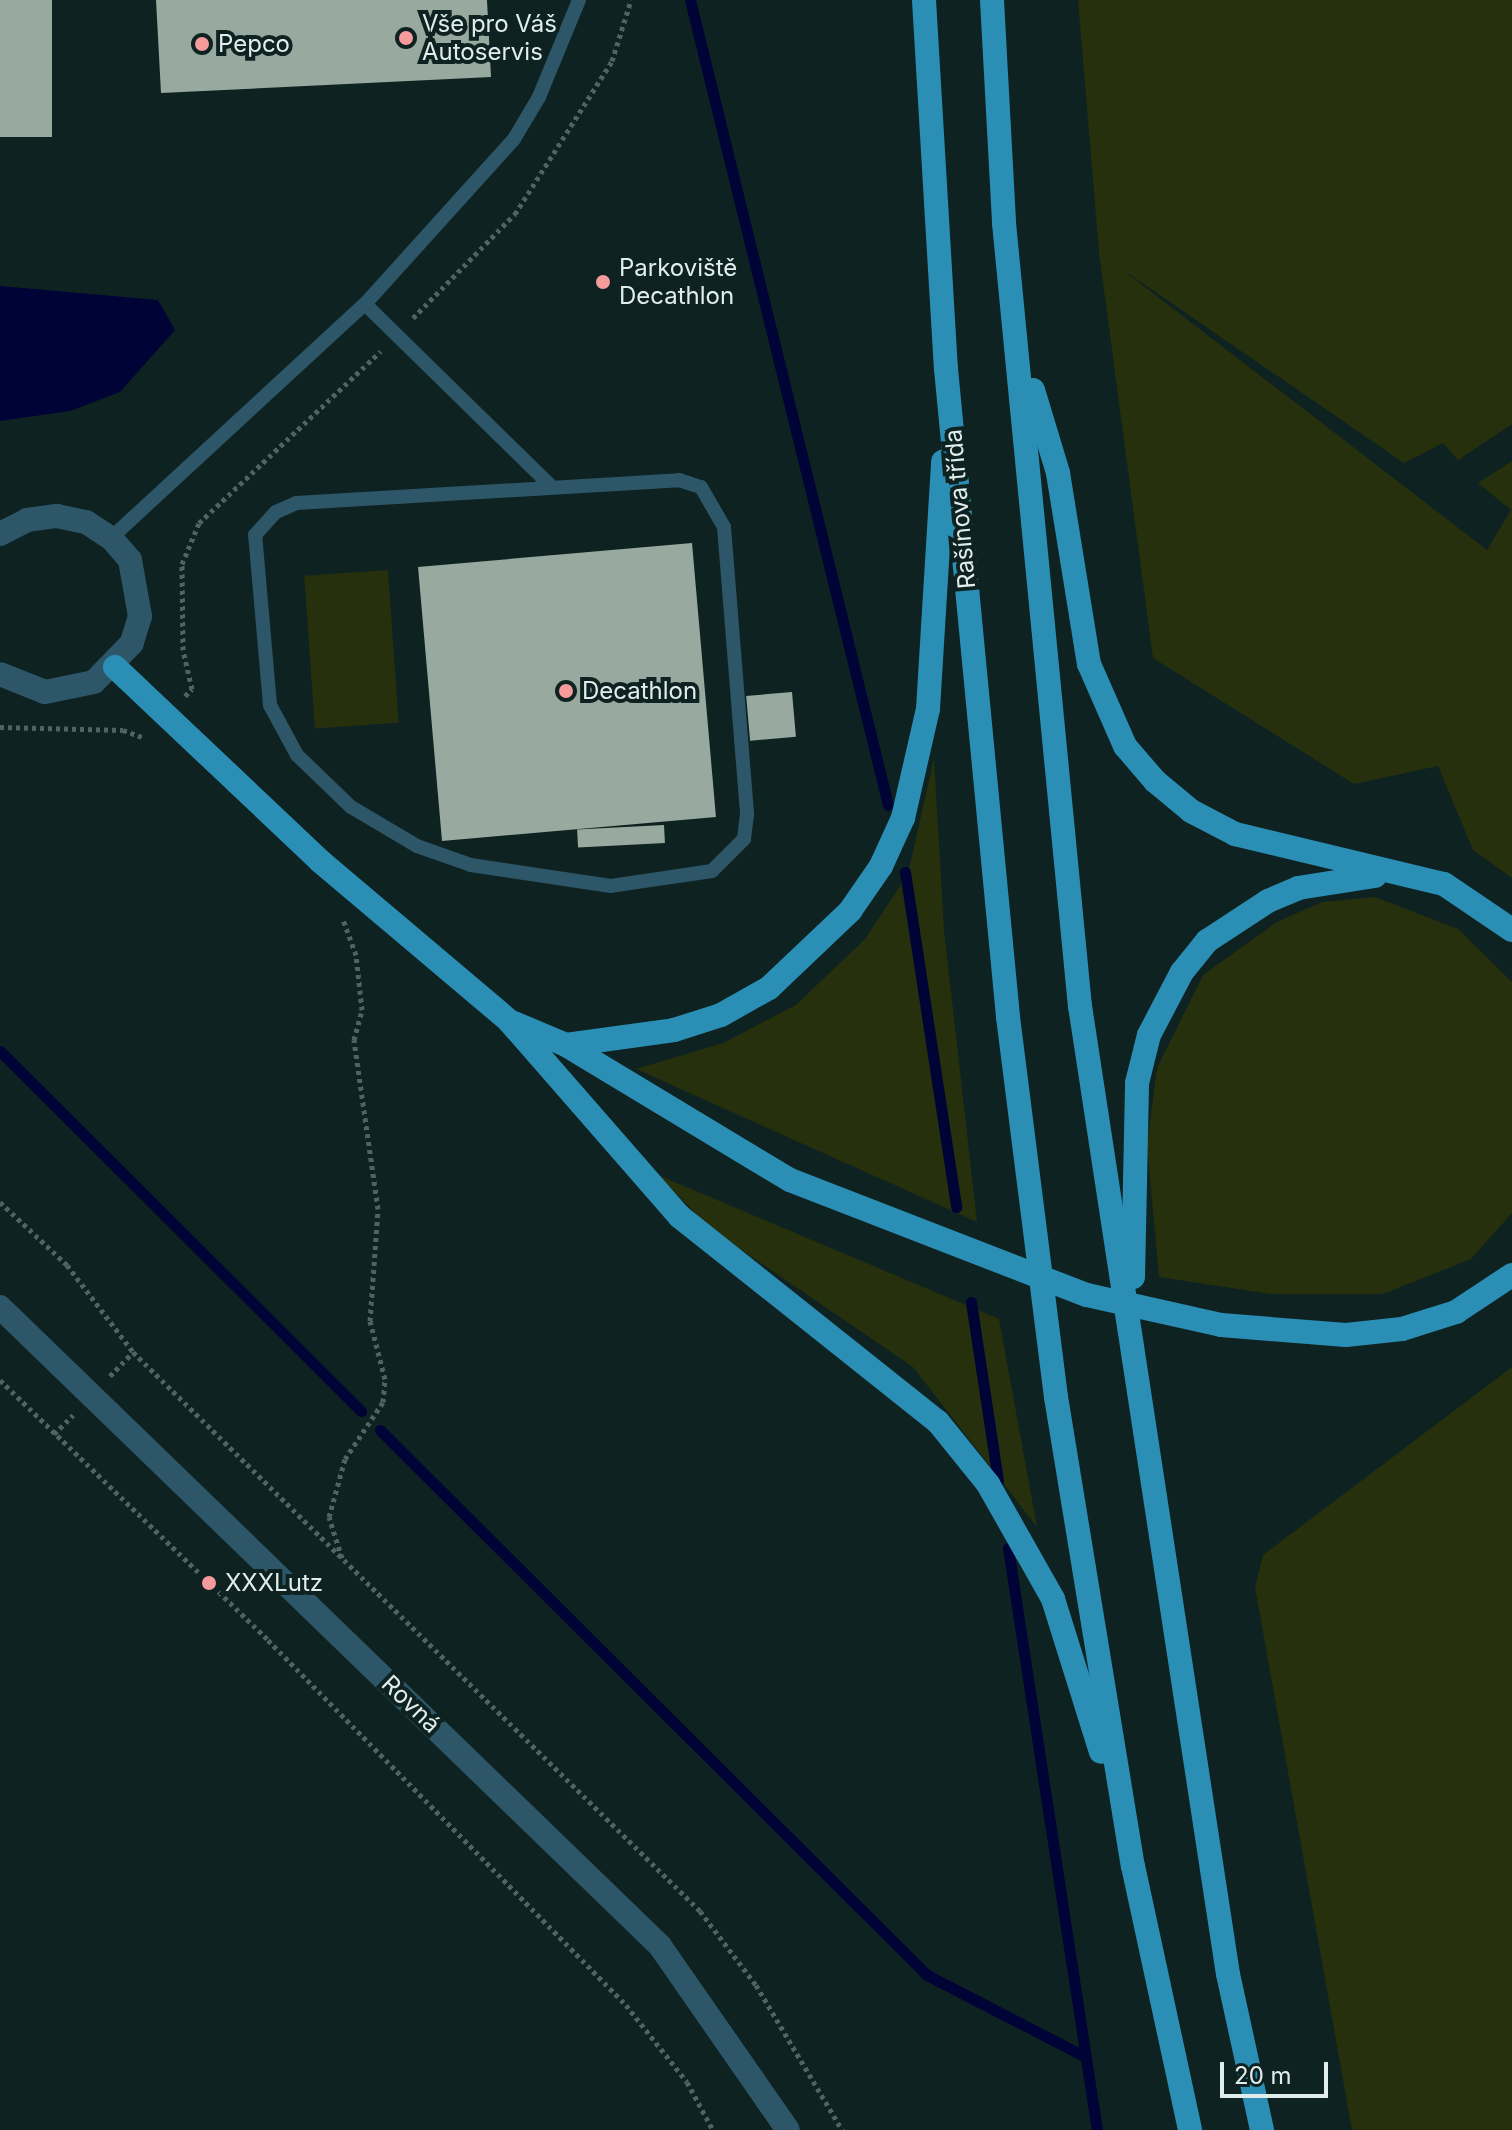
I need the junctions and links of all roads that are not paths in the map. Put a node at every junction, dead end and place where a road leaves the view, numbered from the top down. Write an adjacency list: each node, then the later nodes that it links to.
1 (579, 0): 4 (lane)
2 (924, 0): 6 (main road, Rašínova třída)
3 (992, 0): 5 (main road)
4 (365, 304): 7 (lane); 9 (lane)
5 (1018, 341): 12 (main road); 18 (main road)
6 (946, 369): 15 (main road); 19 (main road, Rašínova třída)
7 (552, 487): 7 (lane)
8 (0, 534): 9 (street)
9 (111, 538): 10 (street)
10 (115, 667): 11 (street); 14 (main road)
11 (0, 674)
12 (1396, 874): 13 (main road); 18 (main road)
13 (1512, 930)
14 (509, 1021): 15 (main road); 19 (main road)
15 (566, 1045): 16 (main road, bridge)
16 (1512, 1275)
17 (0, 1307): 20 (street, Rovná)
18 (1137, 1391): 22 (main road)
19 (1133, 1866): 21 (main road)
20 (788, 2130)
21 (1190, 2130)
22 (1262, 2130)

